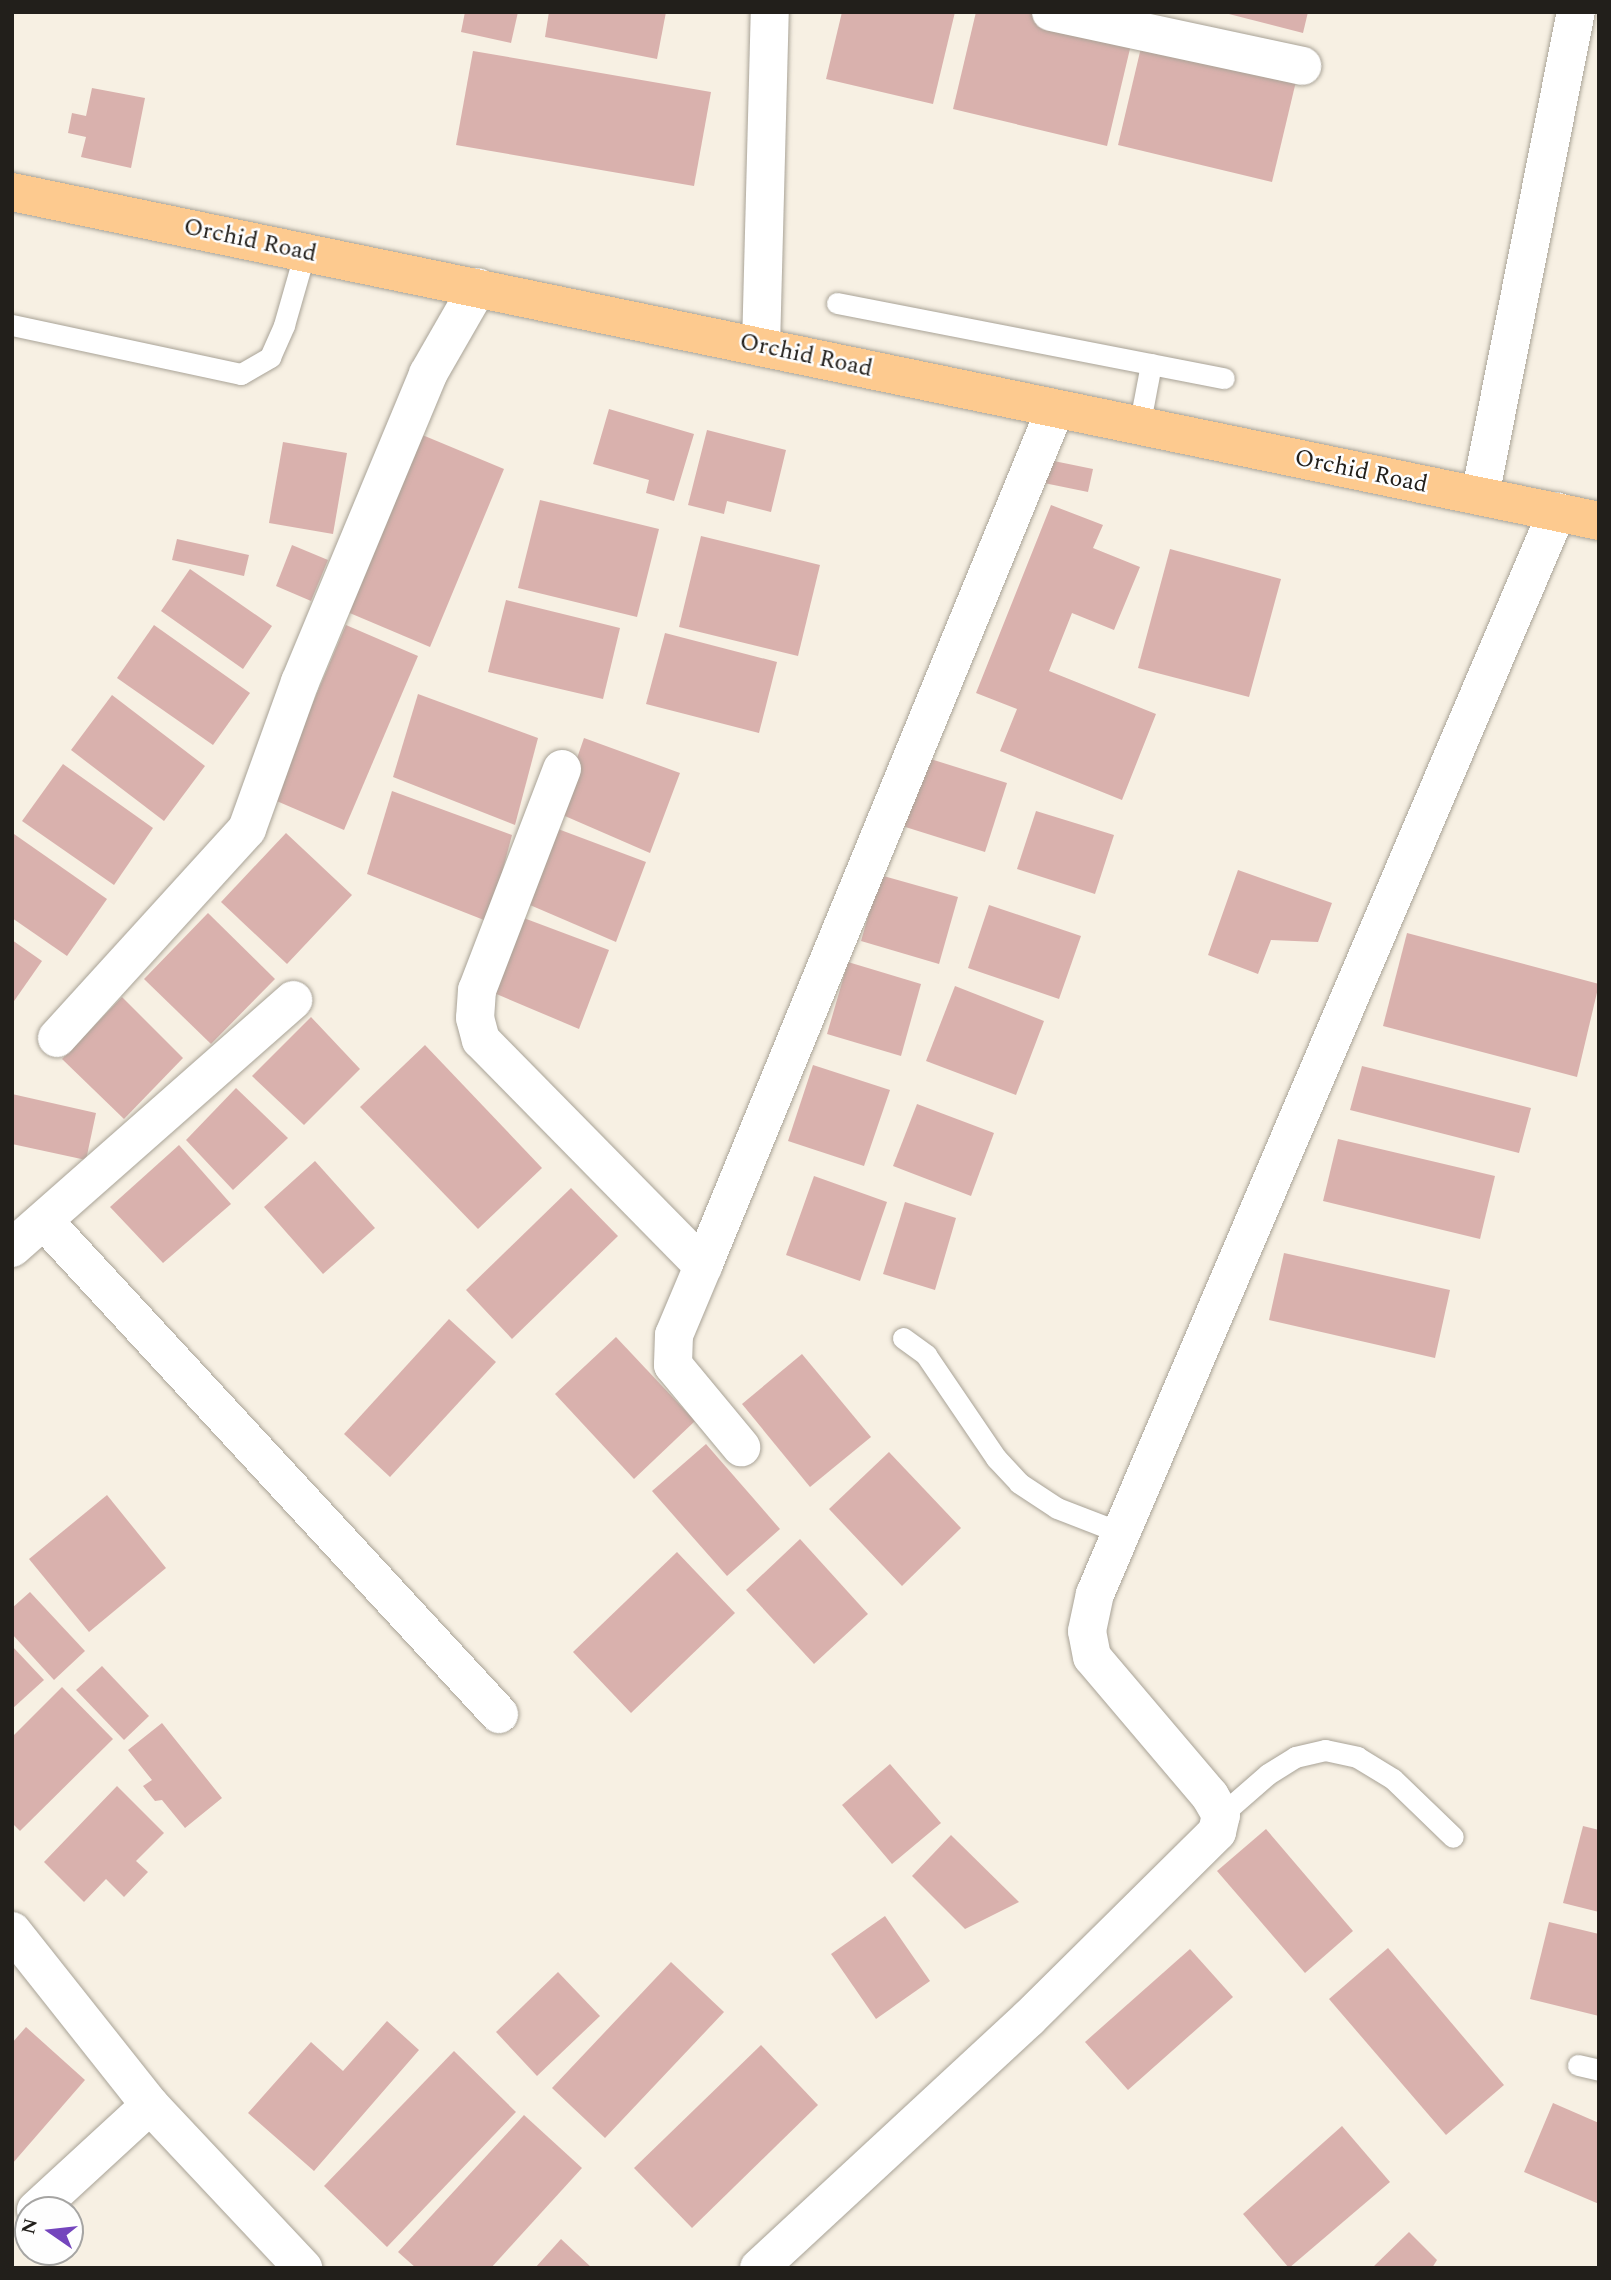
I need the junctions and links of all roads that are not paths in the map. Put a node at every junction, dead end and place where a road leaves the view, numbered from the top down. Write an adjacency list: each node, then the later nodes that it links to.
1 (770, 12): 10 (street)
2 (1051, 12): 4 (street)
3 (1576, 12): 15 (street)
4 (1303, 66)
5 (12, 192): 6 (main road, Orchid Road)
6 (305, 252): 7 (main road, Orchid Road); 9 (lane)
7 (478, 288): 10 (main road, Orchid Road); 20 (street)
8 (837, 303): 11 (lane)
9 (12, 325)
10 (761, 346): 13 (main road, Orchid Road)
11 (1151, 363): 12 (lane); 14 (lane)
12 (1224, 378)
13 (1055, 410): 14 (main road, Orchid Road); 23 (street)
14 (1139, 427): 15 (main road, Orchid Road)
15 (1480, 496): 16 (main road, Orchid Road)
16 (1557, 512): 17 (main road, Orchid Road); 26 (street)
17 (1599, 521)
18 (562, 769): 23 (street)
19 (293, 1000): 21 (street)
20 (57, 1038)
21 (44, 1222): 22 (street); 27 (street)
22 (12, 1248)
23 (703, 1266): 25 (street)
24 (903, 1338): 26 (lane)
25 (741, 1447)
26 (1119, 1532): 28 (street)
27 (499, 1714)
28 (1221, 1815): 29 (lane); 36 (street)
29 (1453, 1837)
30 (12, 1931): 33 (street)
31 (1578, 2065): 32 (lane)
32 (1599, 2070)
33 (150, 2105): 34 (street); 35 (street)
34 (51, 2196)
35 (303, 2268)
36 (759, 2268)

